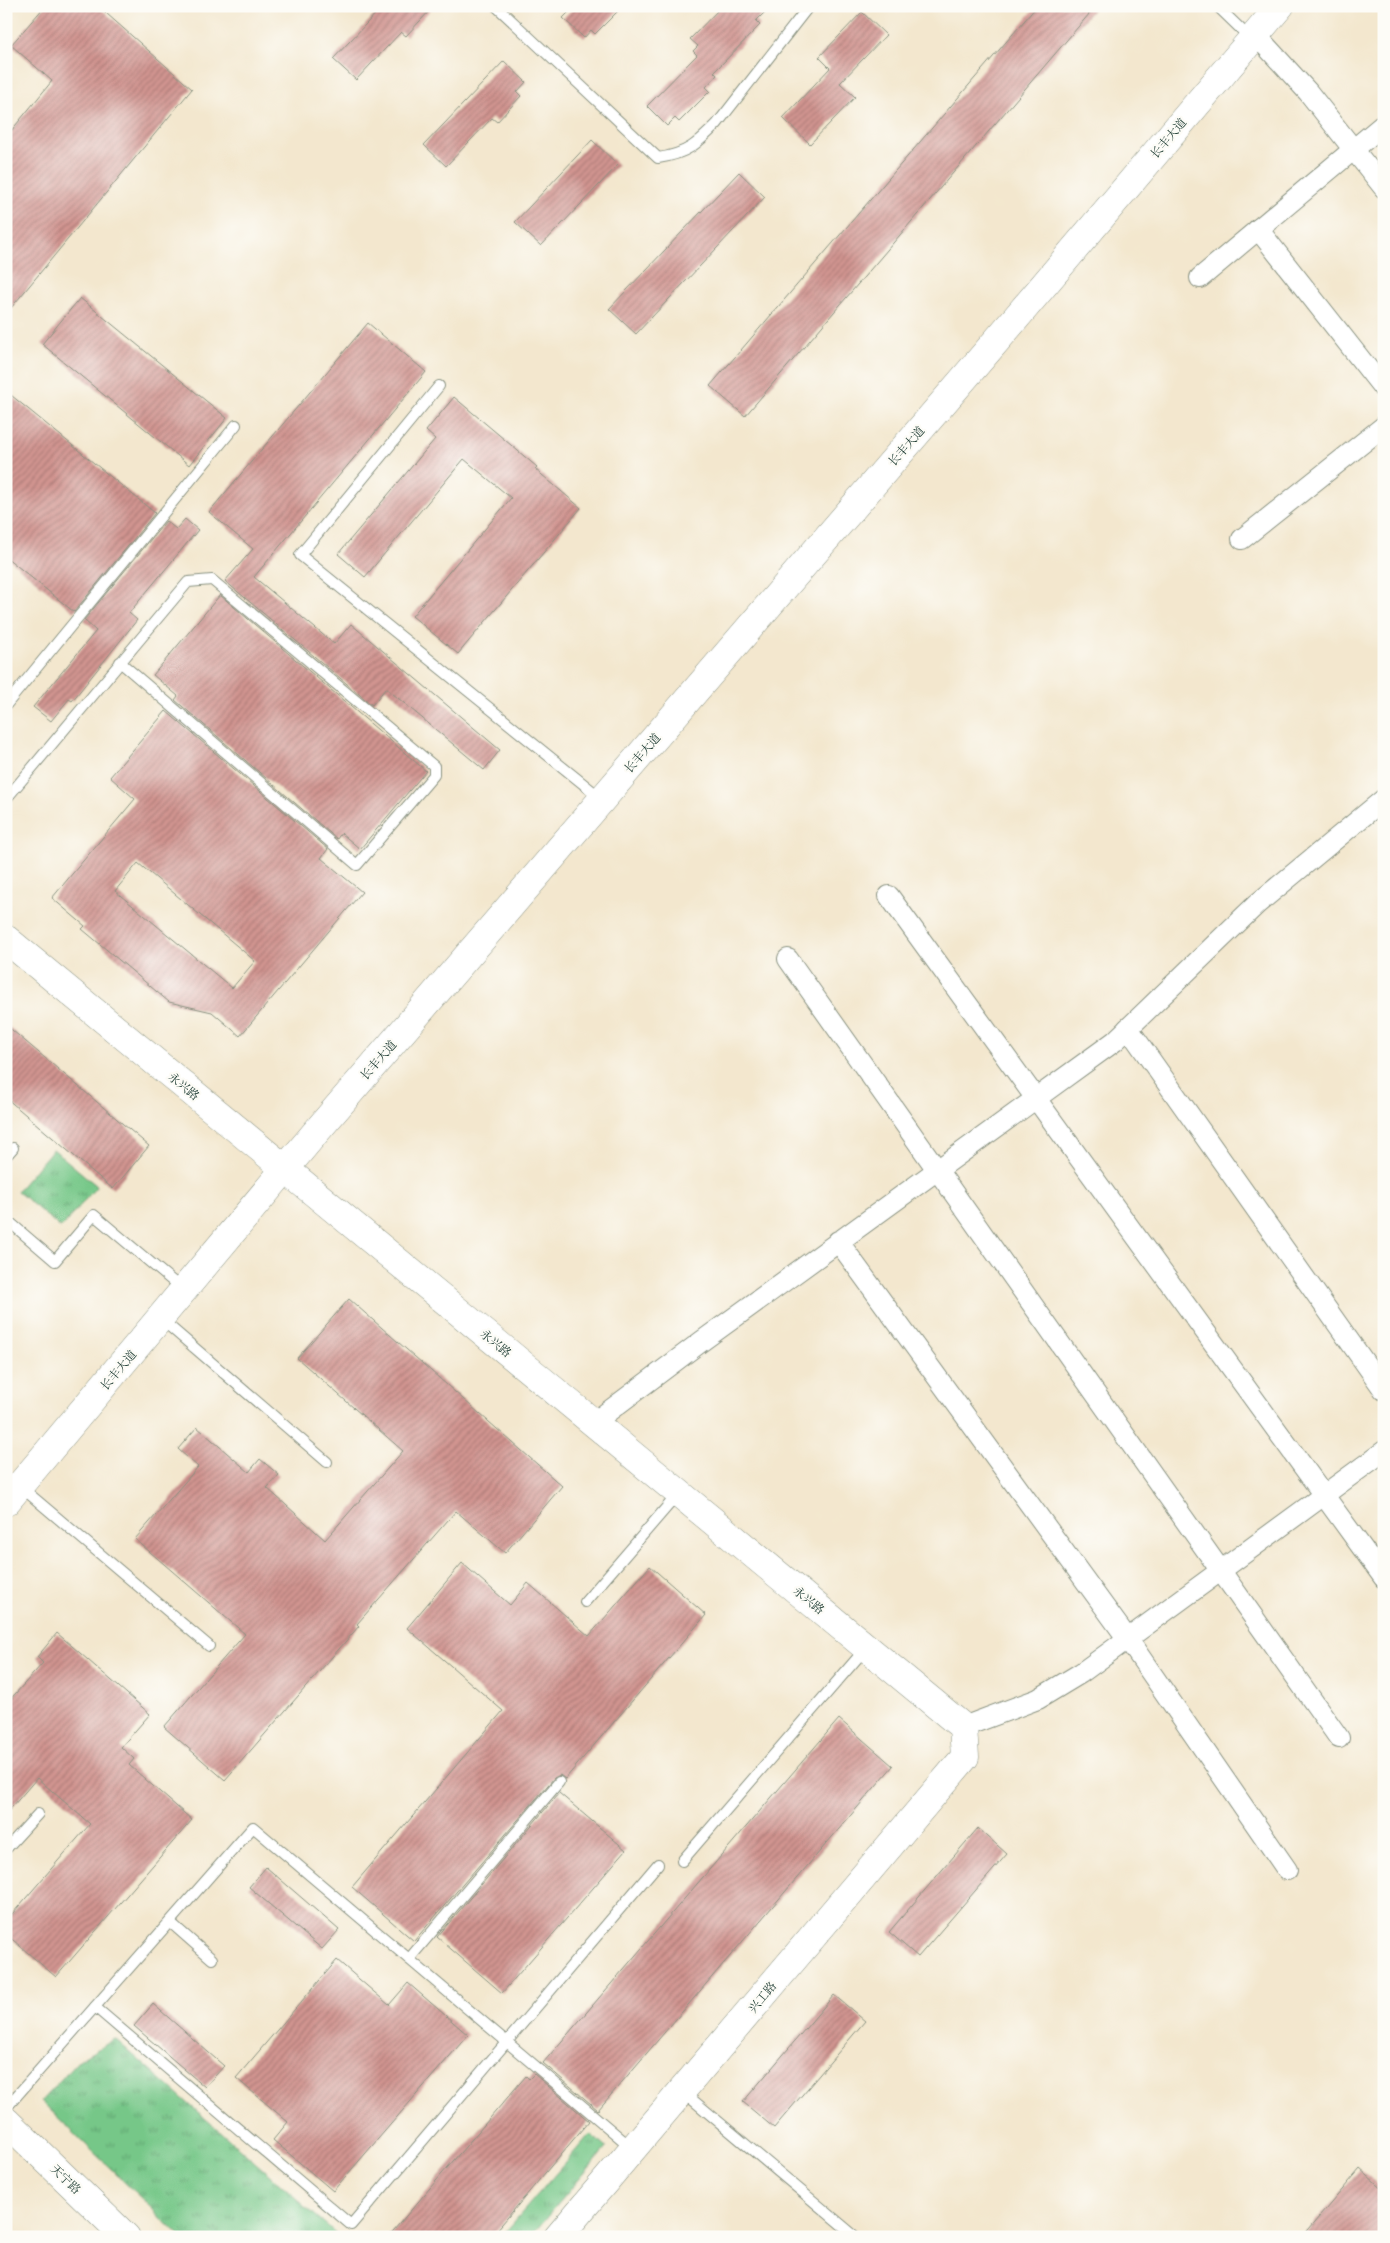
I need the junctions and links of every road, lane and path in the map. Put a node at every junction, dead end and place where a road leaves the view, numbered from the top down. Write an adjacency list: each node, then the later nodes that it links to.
1 (496, 6): 2 (lane)
2 (809, 6)
3 (1217, 6): 5 (lane)
4 (1280, 6): 5 (street, 长丰大道)
5 (1254, 37): 7 (street); 19 (street, 长丰大道)
6 (1384, 124): 7 (street)
7 (1353, 149): 8 (street); 9 (street)
8 (1384, 188)
9 (1258, 229): 10 (street); 12 (street)
10 (1200, 278)
11 (439, 386): 19 (lane)
12 (1384, 390)
13 (236, 425): 17 (lane)
14 (1384, 426): 15 (street)
15 (1242, 539)
16 (120, 662): 16 (lane); 18 (lane)
17 (6, 705)
18 (6, 798)
19 (603, 799): 26 (street, 长丰大道)
20 (1384, 799): 24 (street)
21 (889, 896): 25 (street)
22 (6, 940): 26 (street, 永兴路)
23 (788, 960): 27 (street)
24 (1128, 1028): 25 (street); 32 (street)
25 (1035, 1098): 27 (street); 38 (street)
26 (286, 1169): 30 (street, 长丰大道); 33 (street, 永兴路)
27 (937, 1170): 29 (street); 39 (street)
28 (6, 1219): 30 (lane)
29 (838, 1242): 33 (street); 42 (street)
30 (184, 1291): 31 (street, 长丰大道)
31 (161, 1319): 35 (lane); 37 (street, 长丰大道)
32 (1384, 1390)
33 (593, 1423): 36 (street, 永兴路)
34 (1384, 1451): 38 (street)
35 (327, 1462)
36 (679, 1493): 41 (lane); 44 (street, 永兴路)
37 (13, 1494): 43 (lane)
38 (1324, 1495): 39 (street); 40 (street)
39 (1220, 1571): 42 (street); 46 (street)
40 (1384, 1578)
41 (585, 1602)
42 (1127, 1638): 45 (street); 52 (street)
43 (209, 1646)
44 (866, 1648): 45 (street, 永兴路); 50 (lane)
45 (963, 1728): 58 (street, 兴工路)
46 (1338, 1738)
47 (558, 1782): 55 (lane)
48 (38, 1814): 49 (lane)
49 (6, 1849)
50 (682, 1861)
51 (658, 1864): 57 (lane)
52 (1287, 1870)
53 (170, 1922): 54 (lane); 55 (lane); 56 (lane)
54 (212, 1959)
55 (408, 1959): 57 (lane)
56 (95, 2007): 57 (lane); 59 (lane)
57 (506, 2042): 61 (lane)
58 (682, 2091): 61 (street, 兴工路); 64 (lane)
59 (6, 2108)
60 (6, 2122): 62 (street, 天宁路)
61 (633, 2149): 63 (street, 兴工路)
62 (126, 2237)
63 (558, 2237)
64 (856, 2237)

